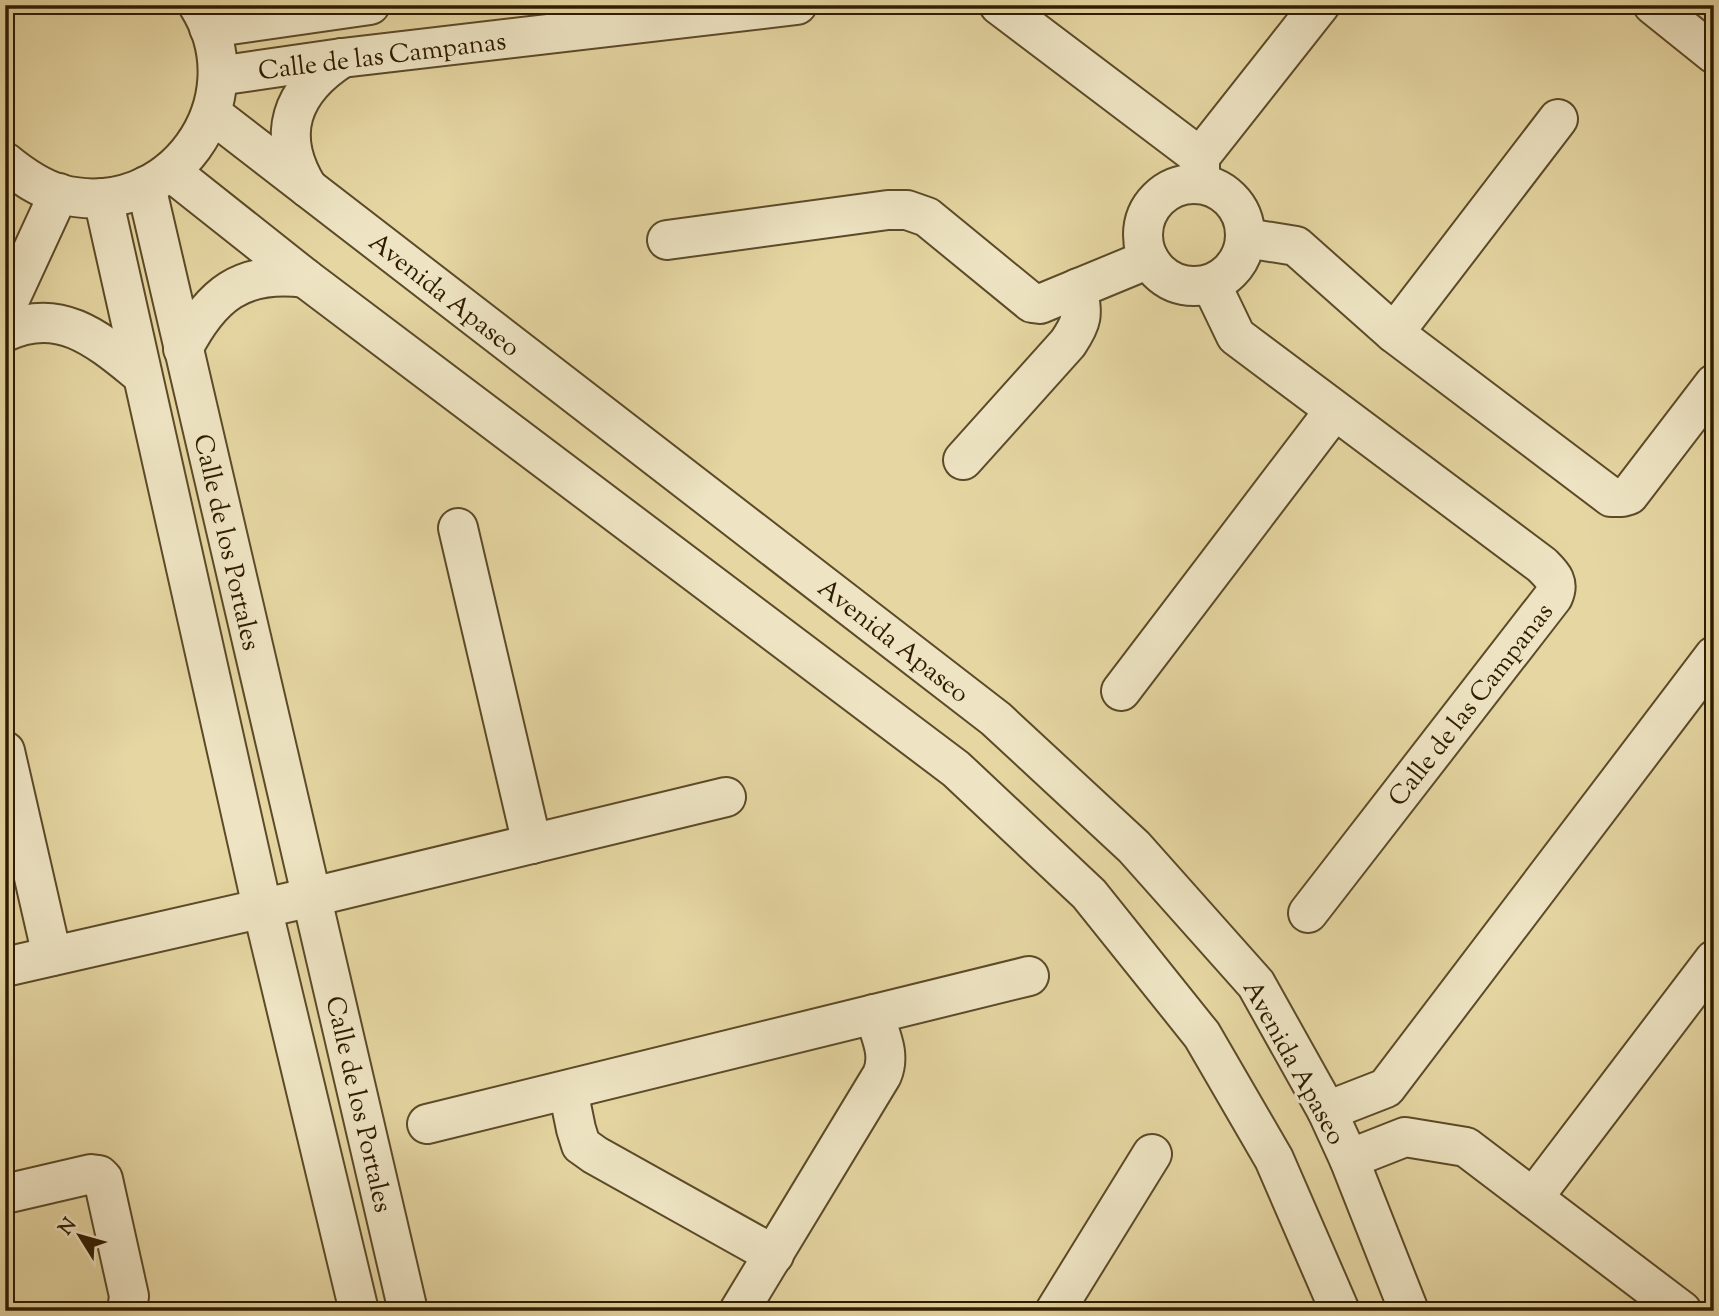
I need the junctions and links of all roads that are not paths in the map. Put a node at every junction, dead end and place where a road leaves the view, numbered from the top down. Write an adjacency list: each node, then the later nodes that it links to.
1 (797, 5): 8 (street, Calle de las Campanas)
2 (999, 5): 13 (street)
3 (1320, 5): 13 (street)
4 (1653, 5): 7 (street)
5 (362, 6): 6 (street, Calle de las Campanas)
6 (204, 17): 9 (street)
7 (1714, 54)
8 (342, 58): 9 (street, Calle de las Campanas); 15 (street)
9 (218, 76): 10 (street)
10 (211, 113): 14 (street); 15 (street, Avenida Apaseo)
11 (1558, 119): 26 (street)
12 (5, 162): 16 (street)
13 (1200, 171): 18 (street); 20 (street)
14 (158, 179): 17 (street); 21 (street); 27 (street, Calle de los Portales)
15 (308, 188): 50 (street, Avenida Apaseo)
16 (59, 193): 17 (street); 24 (street)
17 (103, 198): 28 (street, Calle de los Portales)
18 (1246, 238): 22 (street); 26 (street)
19 (667, 240): 23 (street)
20 (1149, 259): 22 (street); 23 (street)
21 (305, 278): 27 (street); 63 (street)
22 (1211, 284): 30 (street, Calle de las Campanas)
23 (1078, 288): 33 (street)
24 (5, 310)
25 (5, 332): 28 (street)
26 (1394, 332): 29 (street)
27 (183, 349): 31 (street, Calle de los Portales)
28 (142, 375): 32 (street, Calle de los Portales)
29 (1714, 384)
30 (1334, 411): 36 (street); 42 (street, Calle de las Campanas)
31 (206, 448): 32 (street); 40 (street, Calle de los Portales)
32 (160, 456): 41 (street, Calle de los Portales)
33 (963, 460)
34 (458, 528): 39 (street)
35 (1714, 656): 48 (street)
36 (1121, 691)
37 (5, 751): 43 (street)
38 (726, 797): 39 (street)
39 (532, 844): 40 (street)
40 (312, 897): 41 (street); 60 (street, Calle de los Portales)
41 (262, 907): 43 (street); 59 (street, Calle de los Portales)
42 (1308, 913)
43 (51, 956): 45 (street)
44 (1714, 960): 56 (street)
45 (5, 967)
46 (1029, 976): 47 (street)
47 (874, 1014): 49 (street); 57 (street)
48 (1385, 1088): 50 (street); 52 (street)
49 (568, 1090): 51 (street); 57 (street)
50 (1326, 1111): 54 (street, Avenida Apaseo)
51 (427, 1124)
52 (1405, 1137): 54 (street); 56 (street)
53 (1152, 1154): 62 (street)
54 (1349, 1159): 64 (street, Avenida Apaseo)
55 (5, 1194): 58 (street)
56 (1533, 1198): 65 (street)
57 (774, 1255): 61 (street)
58 (127, 1311)
59 (359, 1311)
60 (408, 1311)
61 (739, 1311)
62 (1055, 1311)
63 (1339, 1311)
64 (1409, 1311)
65 (1682, 1311)

